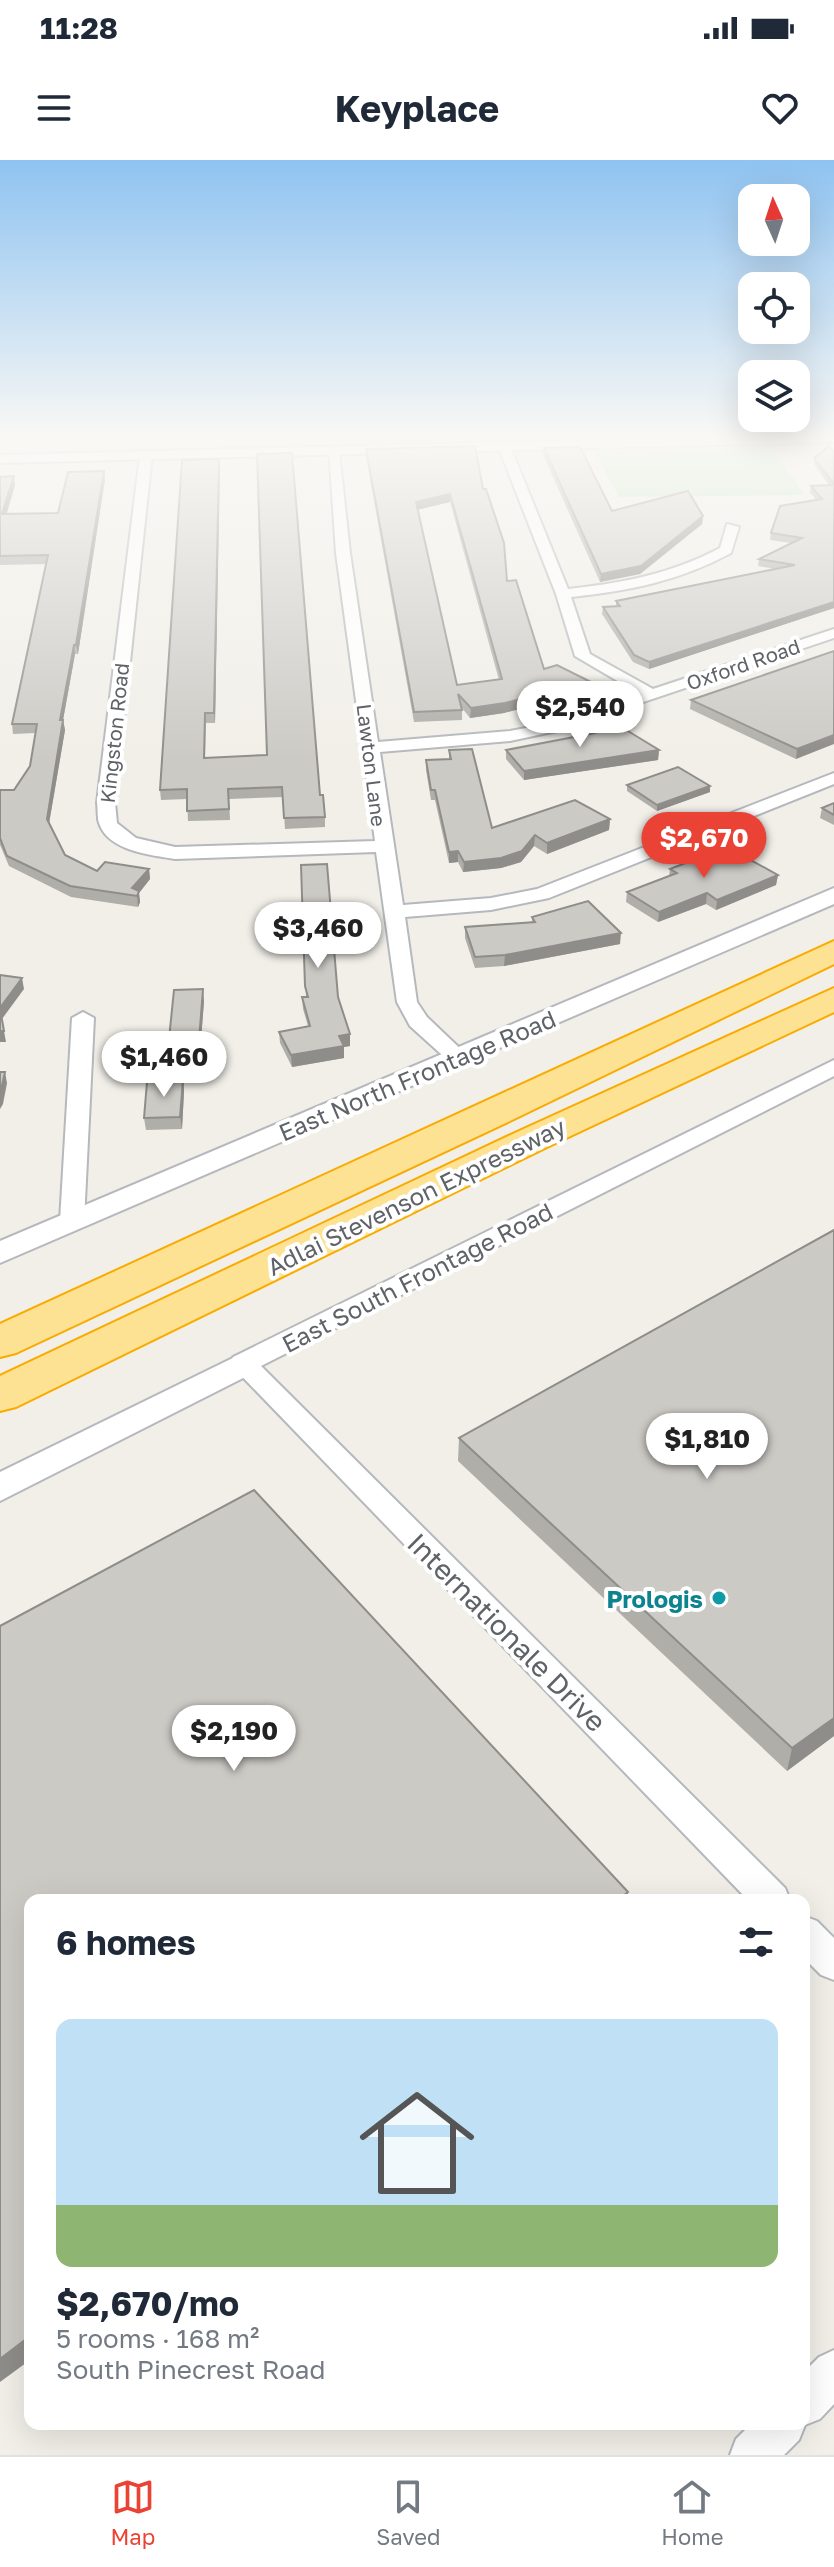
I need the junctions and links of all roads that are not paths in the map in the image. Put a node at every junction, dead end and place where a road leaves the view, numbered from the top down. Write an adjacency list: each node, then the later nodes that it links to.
1 (136, 545): 10 (street, Kingston Road)
2 (342, 545): 8 (street, Lawton Lane)
3 (544, 545): 5 (street)
4 (727, 545): 5 (street)
5 (563, 594): 7 (street)
6 (834, 633): 7 (street, Oxford Road)
7 (653, 695): 8 (street, Oxford Road)
8 (371, 748): 10 (street, Lawton Lane)
9 (834, 778): 12 (street)
10 (383, 846): 12 (street, Lawton Lane)
11 (834, 895): 16 (street, East North Frontage Road)
12 (394, 912): 16 (street, Lawton Lane)
13 (834, 951): 20 (highway, Adlai Stevenson Expressway)
14 (834, 999): 22 (highway, Adlai Stevenson Expressway)
15 (83, 1018): 18 (street)
16 (459, 1058): 18 (street, East North Frontage Road)
17 (834, 1067): 21 (street, East South Frontage Road)
18 (72, 1221): 19 (street, East North Frontage Road)
19 (0, 1253)
20 (0, 1342)
21 (243, 1364): 23 (street, East South Frontage Road); 24 (street, Internationale Drive)
22 (0, 1395)
23 (0, 1488)
24 (766, 1894)
25 (810, 1939): 26 (street)
26 (834, 1963)
27 (834, 2372): 28 (street)
28 (810, 2397)
29 (777, 2430): 30 (street)
30 (752, 2455)

